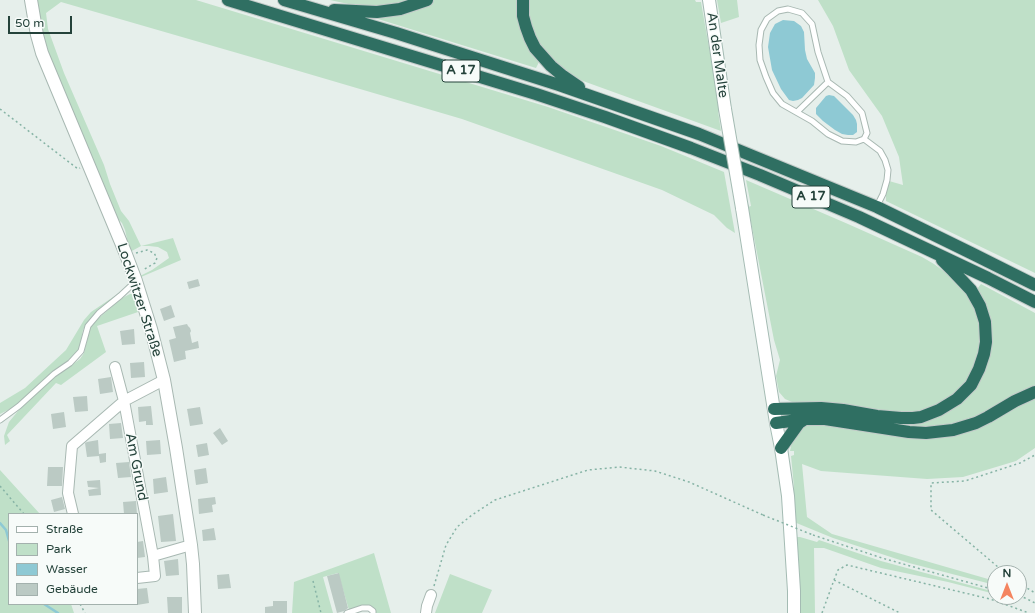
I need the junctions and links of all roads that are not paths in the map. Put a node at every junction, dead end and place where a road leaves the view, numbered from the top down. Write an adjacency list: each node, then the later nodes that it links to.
1 (31, 0): 14 (street, Lockwitzer Straße)
2 (228, 0): 13 (highway, A 17)
3 (284, 0): 7 (highway, A 17)
4 (427, 0): 7 (highway)
5 (523, 0): 9 (highway)
6 (709, 0): 21 (street, An der Malte, bridge)
7 (313, 9): 9 (highway, A 17)
8 (828, 82): 10 (lane); 10 (lane); 11 (lane)
9 (597, 98): 12 (highway, A 17)
10 (797, 112): 11 (lane)
11 (864, 139): 12 (lane)
12 (877, 207): 15 (highway, A 17)
13 (930, 250): 16 (highway, A 17); 21 (highway)
14 (134, 278): 18 (street, Lockwitzer Straße); 23 (lane)
15 (1035, 285)
16 (1035, 302)
17 (115, 367): 20 (street, Am Grund)
18 (164, 380): 20 (street); 27 (street, Lockwitzer Straße)
19 (1035, 392): 22 (highway)
20 (124, 401): 26 (street); 28 (street, Am Grund)
21 (774, 410): 24 (street, An der Malte)
22 (805, 419): 24 (highway); 25 (highway)
23 (0, 420)
24 (776, 423): 25 (street, An der Malte)
25 (781, 448): 35 (street, An der Malte)
26 (73, 513)
27 (191, 545): 28 (street); 31 (street, Lockwitzer Straße)
28 (153, 556): 29 (street, Am Grund)
29 (138, 578)
30 (431, 595): 34 (street)
31 (196, 613)
32 (347, 613): 33 (lane)
33 (373, 613)
34 (426, 613)
35 (794, 613)

